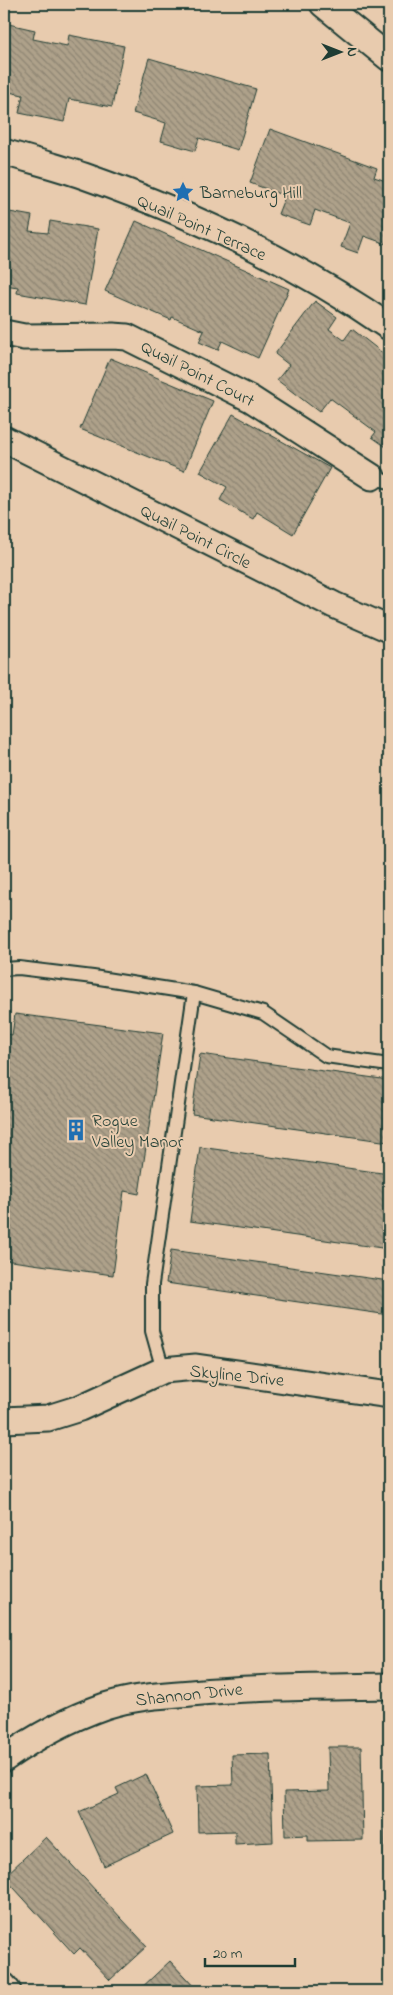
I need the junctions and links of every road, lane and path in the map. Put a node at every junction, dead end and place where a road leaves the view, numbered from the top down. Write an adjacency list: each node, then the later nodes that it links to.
1 (323, 4): 2 (street)
2 (389, 58)
3 (4, 152): 4 (street, Quail Point Terrace)
4 (389, 327)
5 (4, 333): 7 (street, Quail Point Court)
6 (4, 439): 8 (street, Quail Point Circle)
7 (381, 480)
8 (389, 629)
9 (4, 969): 10 (lane)
10 (194, 993): 11 (lane); 12 (lane)
11 (389, 1065)
12 (163, 1370): 13 (street, Skyline Drive); 14 (street, Skyline Drive)
13 (389, 1395)
14 (4, 1420)
15 (389, 1686): 16 (street, Shannon Drive)
16 (4, 1759)
17 (4, 1986): 18 (street)
18 (8, 1991)

